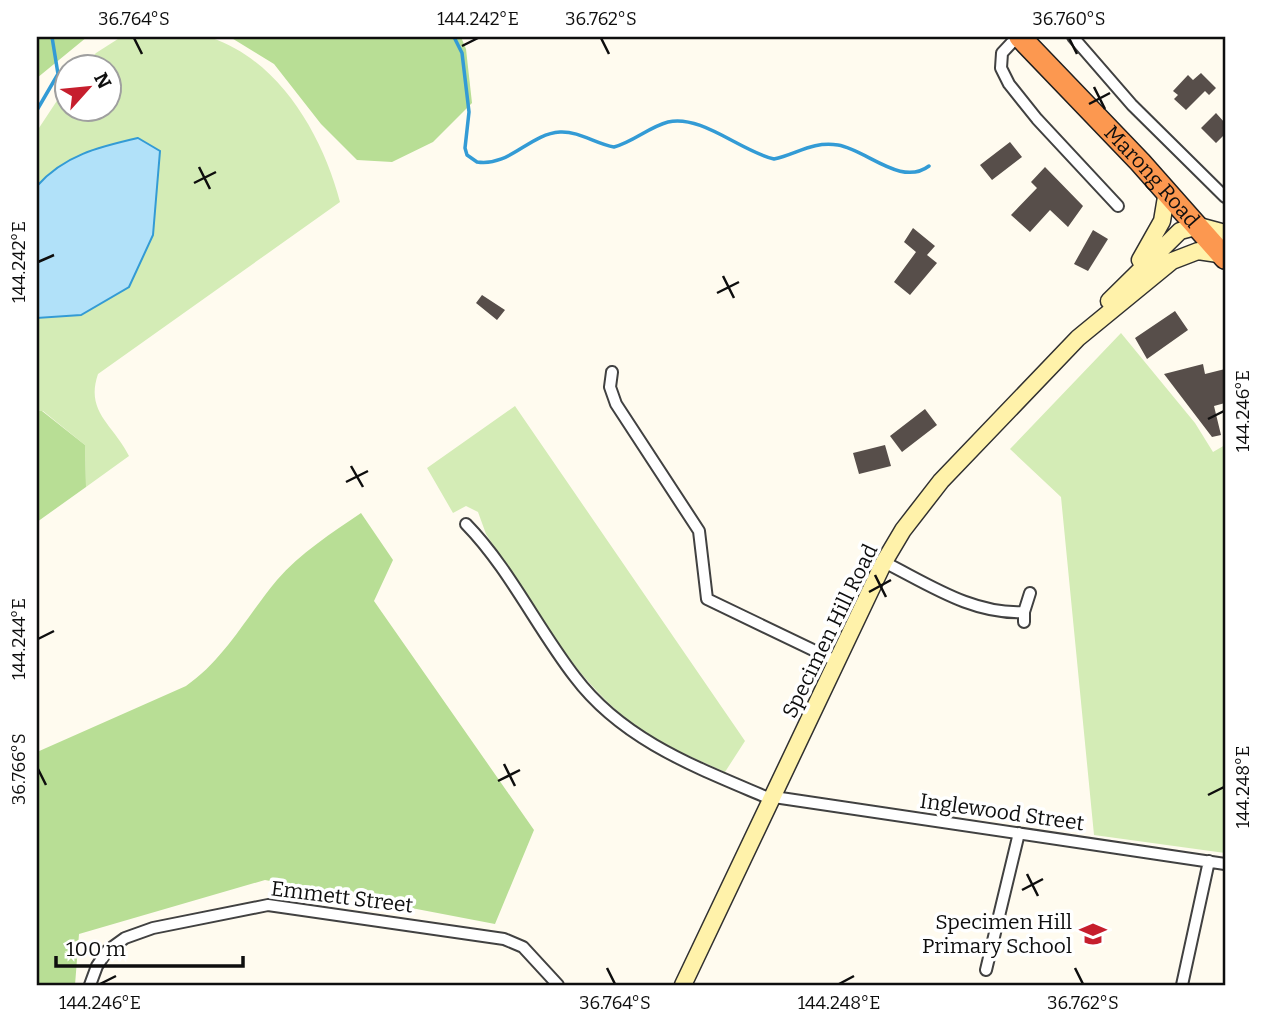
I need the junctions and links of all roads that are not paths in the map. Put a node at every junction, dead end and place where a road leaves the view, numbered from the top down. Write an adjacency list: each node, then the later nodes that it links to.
1 (1019, 37): 3 (highway, Marong Road); 5 (street)
2 (1073, 37): 4 (street)
3 (1167, 191): 6 (highway, Marong Road); 9 (main road)
4 (1225, 197)
5 (1118, 205)
6 (1199, 226): 7 (main road); 8 (highway, Marong Road); 9 (main road, Specimen Hill Road)
7 (1225, 233)
8 (1224, 256): 10 (main road, Specimen Hill Road)
9 (1126, 283): 10 (main road, Specimen Hill Road)
10 (1078, 338): 13 (main road, Specimen Hill Road)
11 (612, 372): 15 (street)
12 (466, 524): 16 (street, Inglewood Street)
13 (884, 562): 14 (street); 15 (main road, Specimen Hill Road)
14 (1030, 593)
15 (836, 662): 16 (main road, Specimen Hill Road)
16 (774, 798): 17 (street, Inglewood Street); 23 (main road, Specimen Hill Road)
17 (1019, 834): 18 (street, Inglewood Street); 20 (street)
18 (1209, 861): 19 (street, Inglewood Street); 24 (street)
19 (1225, 863)
20 (986, 970)
21 (90, 985): 22 (street, Emmett Street)
22 (558, 985)
23 (683, 985)
24 (1182, 985)

